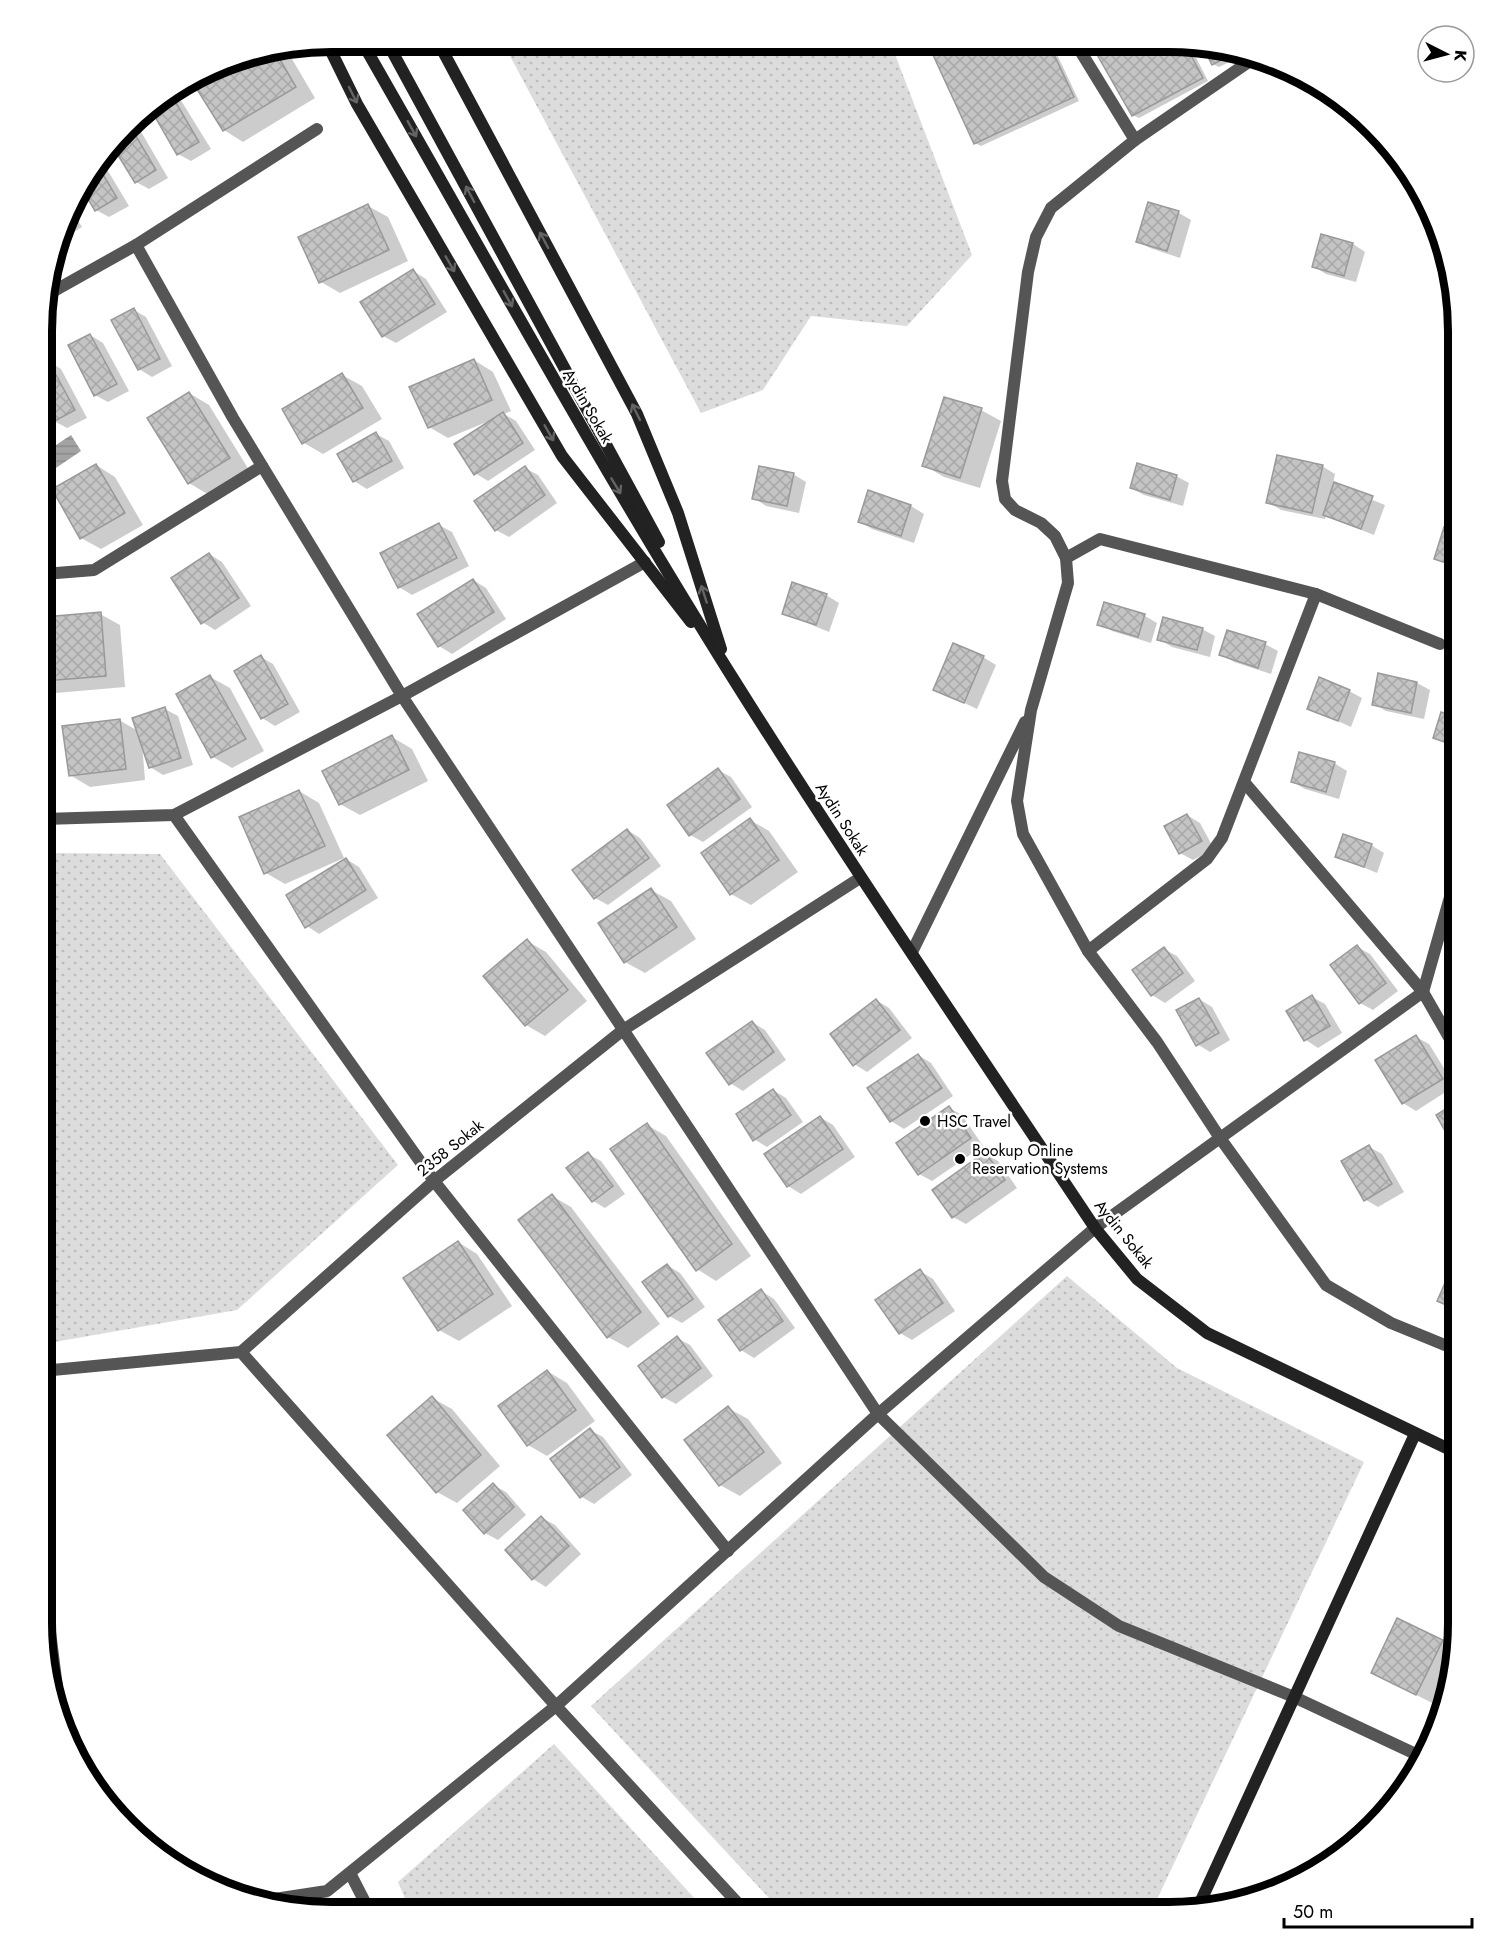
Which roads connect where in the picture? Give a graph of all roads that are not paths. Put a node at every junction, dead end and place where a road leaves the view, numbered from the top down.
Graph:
1 (331, 52) edge
2 (368, 52) edge
3 (392, 52) edge
4 (443, 52) edge
5 (1081, 52) edge
6 (1246, 64) edge
7 (317, 129) dead end
8 (1135, 140) junction
9 (136, 245) junction
10 (56, 290) edge
11 (262, 466) junction
12 (1066, 558) junction
13 (645, 562) junction
14 (53, 573) edge
15 (1316, 594) junction
16 (1440, 644) dead end
17 (728, 670) junction
18 (402, 696) junction
19 (1031, 710) junction
20 (1244, 782) junction
21 (174, 815) junction
22 (53, 819) edge
23 (860, 878) junction
24 (1448, 903) edge
25 (1088, 951) junction
26 (912, 952) junction
27 (1423, 992) junction
28 (623, 1030) junction
29 (1448, 1036) edge
30 (1220, 1138) junction
31 (434, 1181) junction
32 (1095, 1228) junction
33 (1448, 1346) edge
34 (241, 1352) junction
35 (53, 1370) edge
36 (878, 1414) junction
37 (1415, 1434) junction
38 (1448, 1449) edge
39 (728, 1551) junction
40 (1294, 1697) junction
41 (556, 1706) junction
42 (1415, 1754) edge
43 (350, 1873) junction
44 (285, 1897) edge
45 (1203, 1899) edge
46 (365, 1902) edge
47 (737, 1902) edge

1 -> 13 street
2 -> 17 street, Aydin Sokak
17 -> 3 street
17 -> 4 street
5 - 8 street
6 - 8 street
7 - 9 street
8 - 12 street
9 - 10 street
9 - 11 street
11 - 14 street
11 - 18 street
12 - 15 street
12 - 19 street
13 - 17 street
13 - 18 street
15 - 16 street
15 - 20 street
17 - 23 street, Aydin Sokak
18 - 21 street
18 - 28 street
19 - 25 street
19 - 26 street
20 - 25 street
20 - 27 street
21 - 22 street
21 - 31 street
23 - 26 street, Aydin Sokak
23 - 28 street, 2358 Sokak
24 - 27 street
25 - 30 street
26 - 32 street, Aydin Sokak
27 - 29 street
27 - 30 street
28 - 31 street, 2358 Sokak
28 - 36 street
30 - 32 street
30 - 33 street
31 - 34 street, 2358 Sokak
31 - 39 street
32 - 36 street
32 - 37 street, Aydin Sokak
34 - 35 street
34 - 41 street
36 - 39 street
36 - 40 street
37 - 38 street, Aydin Sokak
37 - 40 street
39 - 41 street
40 - 42 street
40 - 45 street
41 - 43 street
41 - 47 street
43 - 44 street
43 - 46 street

